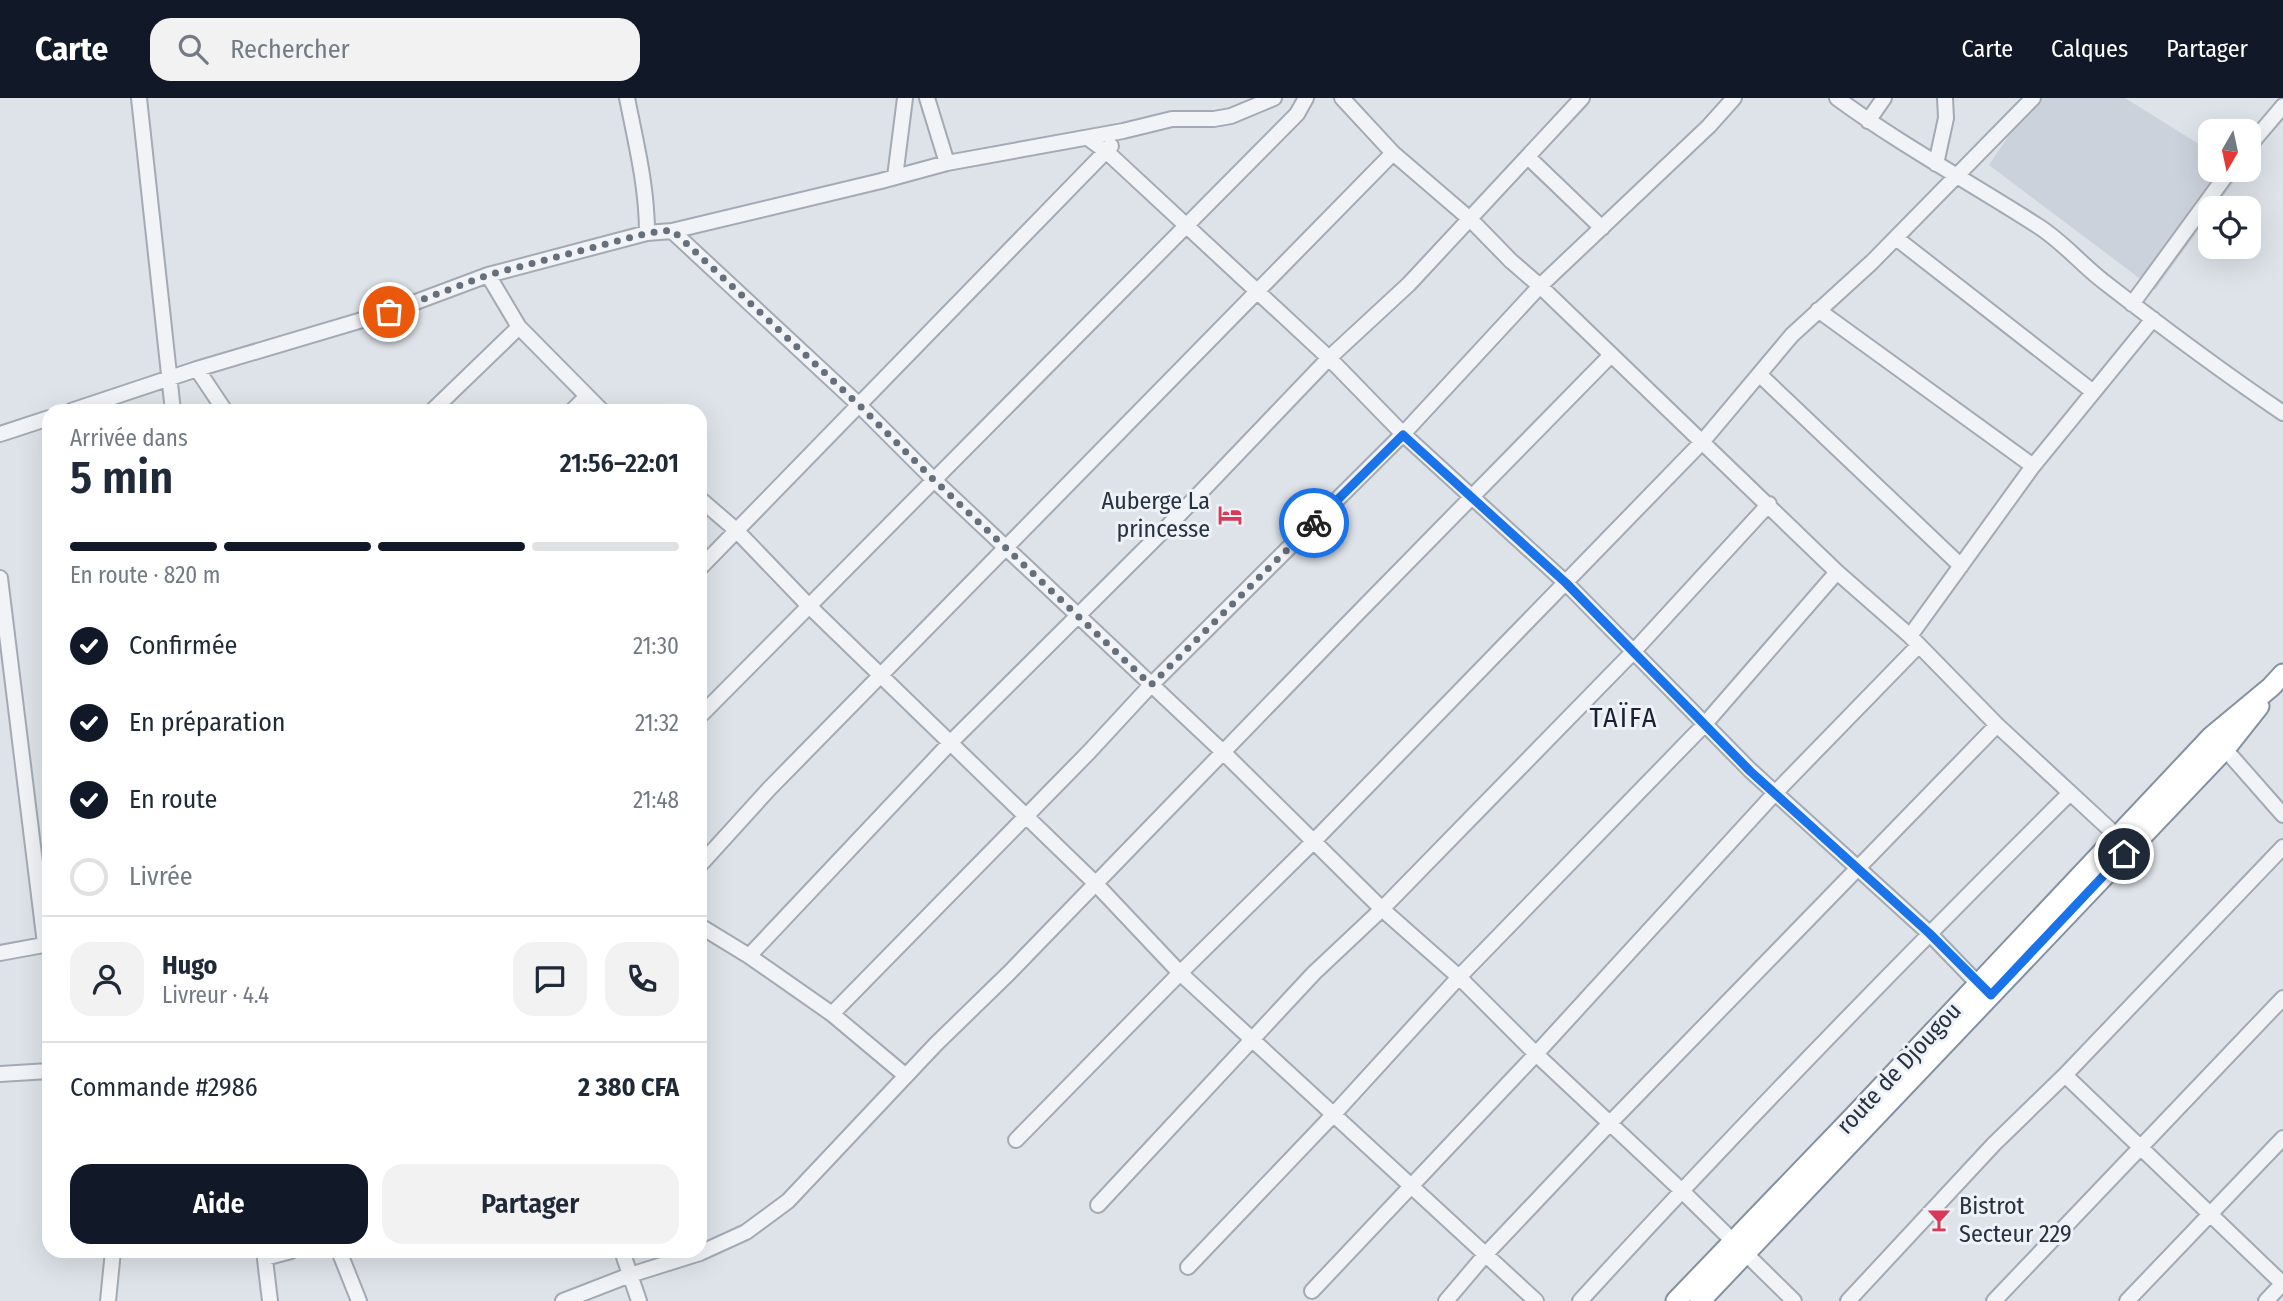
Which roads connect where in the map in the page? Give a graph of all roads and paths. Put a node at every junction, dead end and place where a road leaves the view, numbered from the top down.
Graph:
1 (139, 98) edge
2 (627, 98) edge
3 (905, 98) edge
4 (927, 98) edge
5 (1274, 98) edge
6 (1306, 98) edge
7 (1342, 98) edge
8 (1582, 98) edge
9 (1734, 98) edge
10 (1836, 98) edge
11 (1884, 98) edge
12 (1945, 98) edge
13 (2033, 98) edge
14 (2283, 106) edge
15 (1868, 121) junction
16 (1123, 131) junction
17 (2261, 132) edge
18 (1088, 138) junction
19 (1107, 152) junction
20 (1393, 153) junction
21 (1528, 157) junction
22 (947, 163) junction
23 (1936, 164) junction
24 (1955, 176) junction
25 (895, 177) junction
26 (2221, 182) edge
27 (1471, 219) junction
28 (1186, 226) junction
29 (1602, 228) junction
30 (672, 230) junction
31 (648, 233) junction
32 (1896, 238) junction
33 (488, 275) junction
34 (1541, 286) junction
35 (1257, 293) junction
36 (2133, 304) junction
37 (1818, 310) junction
38 (2152, 319) junction
39 (519, 327) junction
40 (1611, 355) junction
41 (1329, 358) junction
42 (197, 369) junction
43 (1760, 375) junction
44 (170, 379) junction
45 (2092, 391) junction
46 (586, 397) junction
47 (93, 404) edge
48 (172, 404) edge
49 (220, 404) edge
50 (439, 404) edge
51 (579, 404) edge
52 (594, 404) edge
53 (858, 404) junction
54 (2283, 413) edge
55 (42, 420) edge
56 (0, 434) edge
57 (1403, 435) junction
58 (1703, 441) junction
59 (2033, 466) junction
60 (934, 480) junction
61 (1472, 496) junction
62 (1769, 504) junction
63 (707, 505) edge
64 (736, 530) junction
65 (1005, 548) junction
66 (707, 561) edge
67 (1961, 566) junction
68 (1837, 572) junction
69 (0, 578) edge
70 (1566, 583) junction
71 (808, 605) junction
72 (1079, 616) junction
73 (1915, 640) junction
74 (1634, 651) junction
75 (880, 675) junction
76 (2277, 681) edge
77 (1151, 685) junction
78 (707, 709) edge
79 (1704, 725) junction
80 (1997, 725) junction
81 (950, 743) junction
82 (2225, 749) junction
83 (1223, 752) junction
84 (2070, 793) junction
85 (1774, 794) junction
86 (2170, 794) junction
87 (2283, 815) edge
88 (1025, 816) junction
89 (2118, 837) junction
90 (1314, 841) junction
91 (2283, 847) edge
92 (707, 857) edge
93 (1857, 869) junction
94 (1095, 883) junction
95 (42, 905) edge
96 (1382, 909) junction
97 (707, 930) edge
98 (1929, 933) junction
99 (42, 945) edge
100 (0, 953) edge
101 (748, 956) junction
102 (1180, 973) junction
103 (1460, 976) junction
104 (1984, 989) junction
105 (2283, 998) edge
106 (832, 1014) junction
107 (1252, 1039) junction
108 (1536, 1054) junction
109 (42, 1071) edge
110 (0, 1074) edge
111 (2065, 1075) junction
112 (906, 1076) junction
113 (1334, 1114) junction
114 (1610, 1123) junction
115 (2283, 1138) edge
116 (1016, 1140) dead end
117 (2140, 1146) junction
118 (1411, 1185) junction
119 (1681, 1190) junction
120 (1098, 1205) dead end
121 (2209, 1215) junction
122 (1738, 1248) junction
123 (707, 1250) edge
124 (1485, 1255) junction
125 (112, 1258) edge
126 (265, 1258) edge
127 (342, 1258) edge
128 (624, 1258) edge
129 (684, 1258) edge
130 (1188, 1267) dead end
131 (630, 1275) junction
132 (2283, 1283) edge
133 (1311, 1291) dead end
134 (108, 1301) edge
135 (270, 1301) edge
136 (359, 1301) edge
137 (563, 1301) edge
138 (639, 1301) edge
139 (1446, 1301) edge
140 (1535, 1301) edge
141 (1580, 1301) edge
142 (1676, 1301) edge
143 (1700, 1301) edge
144 (1794, 1301) edge
145 (1848, 1301) edge
146 (1994, 1301) edge
147 (2127, 1301) edge
148 (2266, 1301) edge

1 - 44 street
2 - 31 street
3 - 25 street
4 - 22 street
5 - 16 street
6 - 28 street
7 - 20 street
8 - 21 street
9 - 29 street
10 - 15 street
11 - 15 street
12 - 23 street
13 - 24 street
14 - 17 street
15 - 23 street
16 - 18 street
16 - 19 street
18 - 19 street
18 - 22 street
19 - 28 street
19 - 53 street
20 - 27 street
20 - 35 street
21 - 27 street
21 - 29 street
22 - 25 street
23 - 24 street
24 - 32 street
24 - 36 street
25 - 30 street
26 - 36 street
27 - 34 street
27 - 41 street
28 - 35 street
28 - 60 street
29 - 34 street
30 - 31 street
30 - 53 street
31 - 33 street
32 - 37 street
32 - 45 street
33 - 39 street
33 - 42 street
34 - 40 street
34 - 57 street
35 - 41 street
35 - 65 street
36 - 38 street
37 - 43 street
37 - 59 street
38 - 45 street
38 - 54 street
39 - 46 street
39 - 50 street
40 - 58 street
40 - 61 street
41 - 57 street
41 - 72 street
42 - 44 street
42 - 49 street
43 - 58 street
43 - 67 street
44 - 47 street
44 - 48 street
45 - 59 street
46 - 51 street
46 - 52 street
53 - 60 street
53 - 64 street
55 - 56 street
57 - 61 street
57 - 77 street
58 - 62 street
58 - 70 street
59 - 67 street
60 - 65 street
60 - 71 street
61 - 70 street
61 - 83 street
62 - 68 street
62 - 74 street
63 - 64 street
64 - 66 street
64 - 71 street
65 - 72 street
65 - 75 street
67 - 73 street
68 - 73 street
68 - 79 street
69 - 95 street
70 - 74 street
70 - 90 street
71 - 75 street
71 - 78 street
72 - 77 street
72 - 81 street
73 - 80 street
73 - 85 street
74 - 79 street
74 - 96 street
75 - 81 street
75 - 92 street
76 - 82 highway, route de Djougou
76 - 86 highway, route de Djougou
77 - 83 street
77 - 88 street
79 - 85 street
79 - 103 street
80 - 84 street
80 - 93 street
81 - 88 street
81 - 101 street
82 - 86 highway, route de Djougou
82 - 87 street
83 - 90 street
83 - 94 street
84 - 89 street
84 - 98 street
85 - 93 street
85 - 108 street
86 - 89 highway, route de Djougou
86 - 104 highway, route de Djougou
88 - 94 street
88 - 106 street
89 - 104 highway, route de Djougou
90 - 96 street
90 - 102 street
91 - 111 street
93 - 98 street
93 - 114 street
94 - 102 street
94 - 112 street
96 - 103 street
96 - 107 street
97 - 101 street
98 - 104 street
98 - 119 street
99 - 100 street
101 - 106 street
102 - 107 street
102 - 116 street
103 - 108 street
103 - 113 street
104 - 122 highway, route de Djougou
105 - 117 street
106 - 112 street
107 - 113 street
107 - 120 street
108 - 114 street
108 - 118 street
109 - 110 street
111 - 117 street
111 - 145 street
112 - 123 street
113 - 118 street
113 - 130 street
114 - 119 street
114 - 124 street
115 - 121 street
117 - 121 street
117 - 146 street
118 - 124 street
118 - 133 street
119 - 122 street
119 - 141 street
121 - 132 street
121 - 147 street
122 - 142 highway, route de Djougou
122 - 143 highway, route de Djougou
122 - 144 street
124 - 139 street
124 - 140 street
125 - 134 street
126 - 135 street
127 - 136 street
128 - 131 street
129 - 131 street
131 - 137 street
131 - 138 street
132 - 148 street

